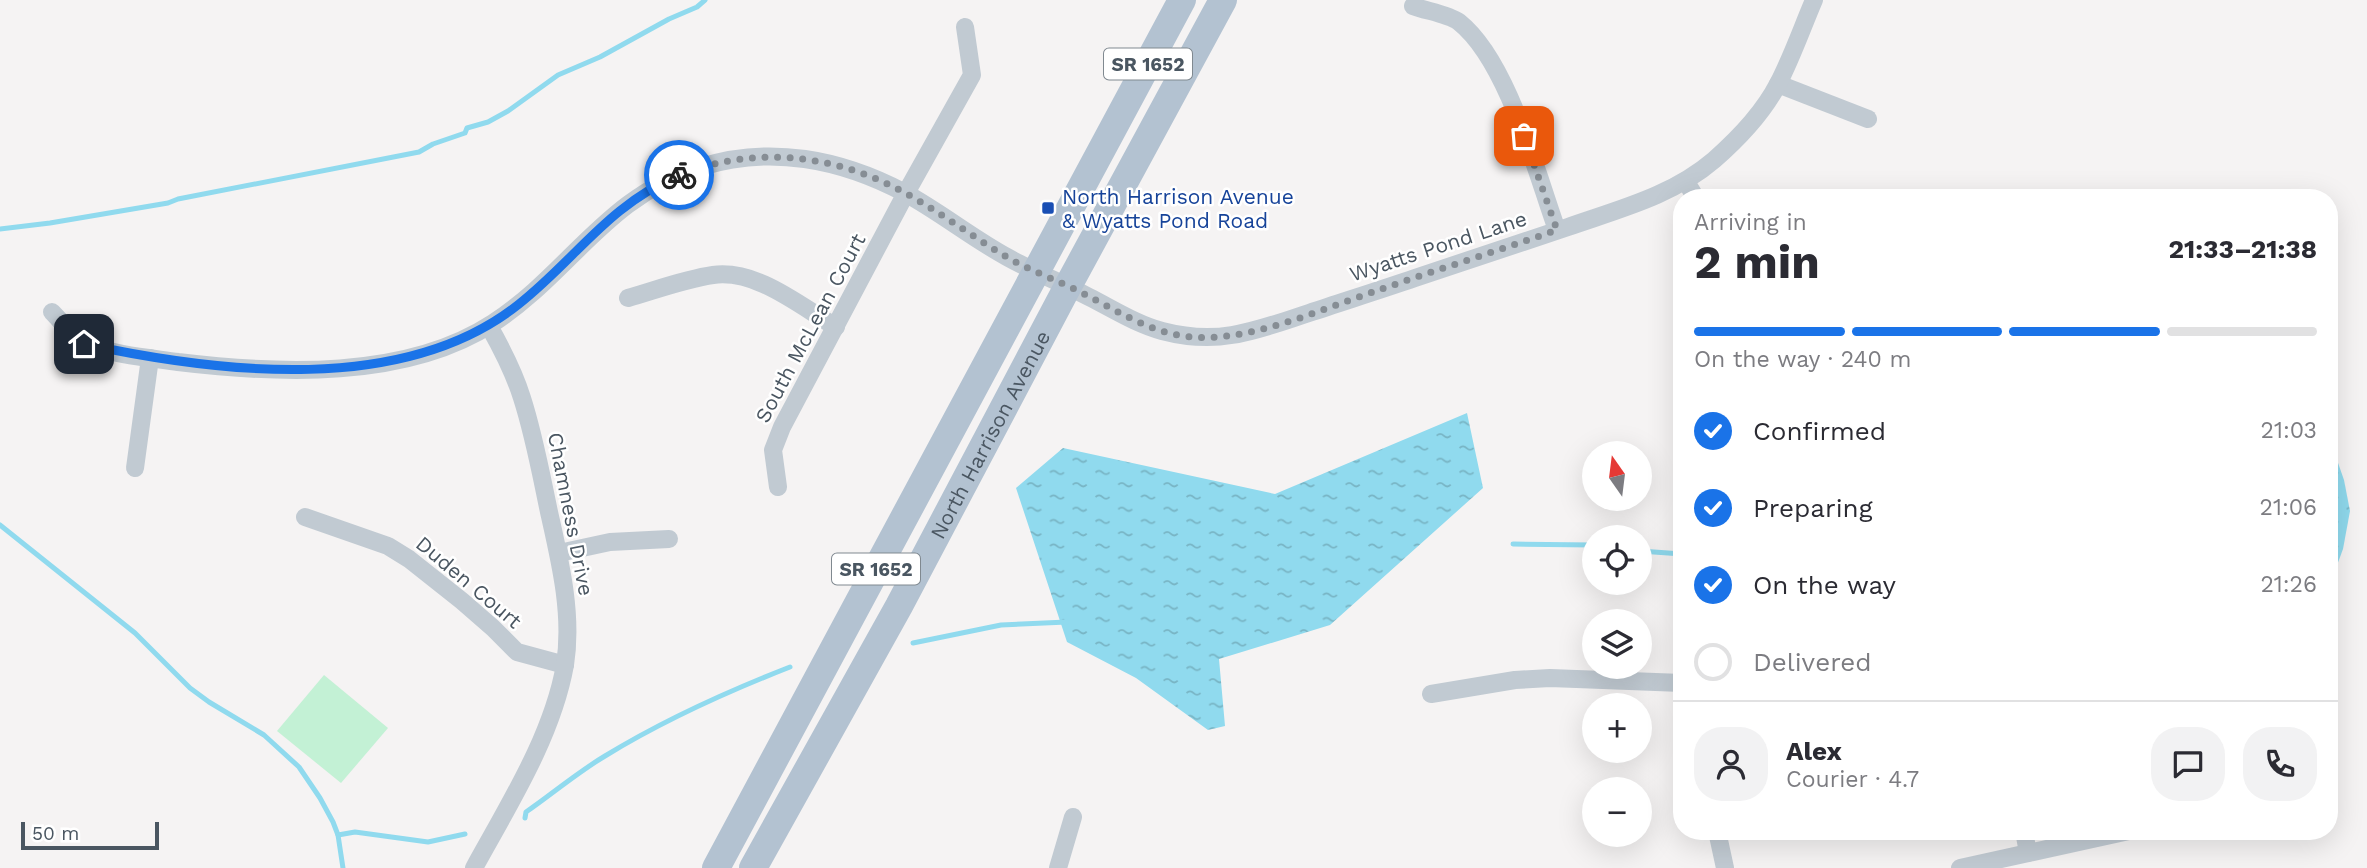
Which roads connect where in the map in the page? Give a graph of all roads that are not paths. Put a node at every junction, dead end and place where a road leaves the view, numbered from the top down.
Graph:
1 (1182, 0) edge
2 (1223, 0) edge
3 (1814, 0) edge
4 (1413, 6) dead end
5 (965, 27) dead end
6 (1778, 84) junction
7 (1868, 119) dead end
8 (1686, 182) junction
9 (1690, 189) edge
10 (906, 193) junction
11 (1557, 230) junction
12 (1037, 271) junction
13 (1068, 286) junction
14 (628, 298) dead end
15 (52, 312) dead end
16 (489, 326) junction
17 (836, 327) junction
18 (150, 358) junction
19 (135, 468) dead end
20 (778, 487) dead end
21 (305, 517) dead end
22 (669, 539) dead end
23 (559, 553) junction
24 (565, 665) junction
25 (1673, 683) edge
26 (1431, 694) dead end
27 (1073, 817) dead end
28 (1719, 840) edge
29 (2026, 840) edge
30 (2088, 840) edge
31 (2028, 853) junction
32 (474, 868) edge
33 (716, 868) edge
34 (753, 868) edge
35 (1058, 868) edge
36 (1726, 868) edge
37 (1960, 868) edge

1 - 12 main road, North Harrison Avenue / SR 1652
2 - 13 main road, North Harrison Avenue / SR 1652
3 - 6 street, Wyatts Pond Lane
4 - 11 street
5 - 10 street, South McLean Court
6 - 7 street
6 - 8 street, Wyatts Pond Lane
8 - 9 street
8 - 11 street, Wyatts Pond Lane
10 - 12 street, Wyatts Pond Lane
10 - 16 street, Wyatts Pond Lane
10 - 17 street, South McLean Court
11 - 13 street, Wyatts Pond Lane
12 - 13 street, Wyatts Pond Lane
12 - 33 main road, North Harrison Avenue / SR 1652
13 - 34 main road, North Harrison Avenue / SR 1652
14 - 17 street
15 - 18 street, Wyatts Pond Lane
16 - 18 street, Wyatts Pond Lane
16 - 23 street, Chamness Drive
17 - 20 street, South McLean Court
18 - 19 street
21 - 24 street, Duden Court
22 - 23 street
23 - 24 street, Chamness Drive
24 - 32 street, Chamness Drive
25 - 26 street
27 - 35 street
28 - 36 street
29 - 31 street
30 - 31 street
31 - 37 street

